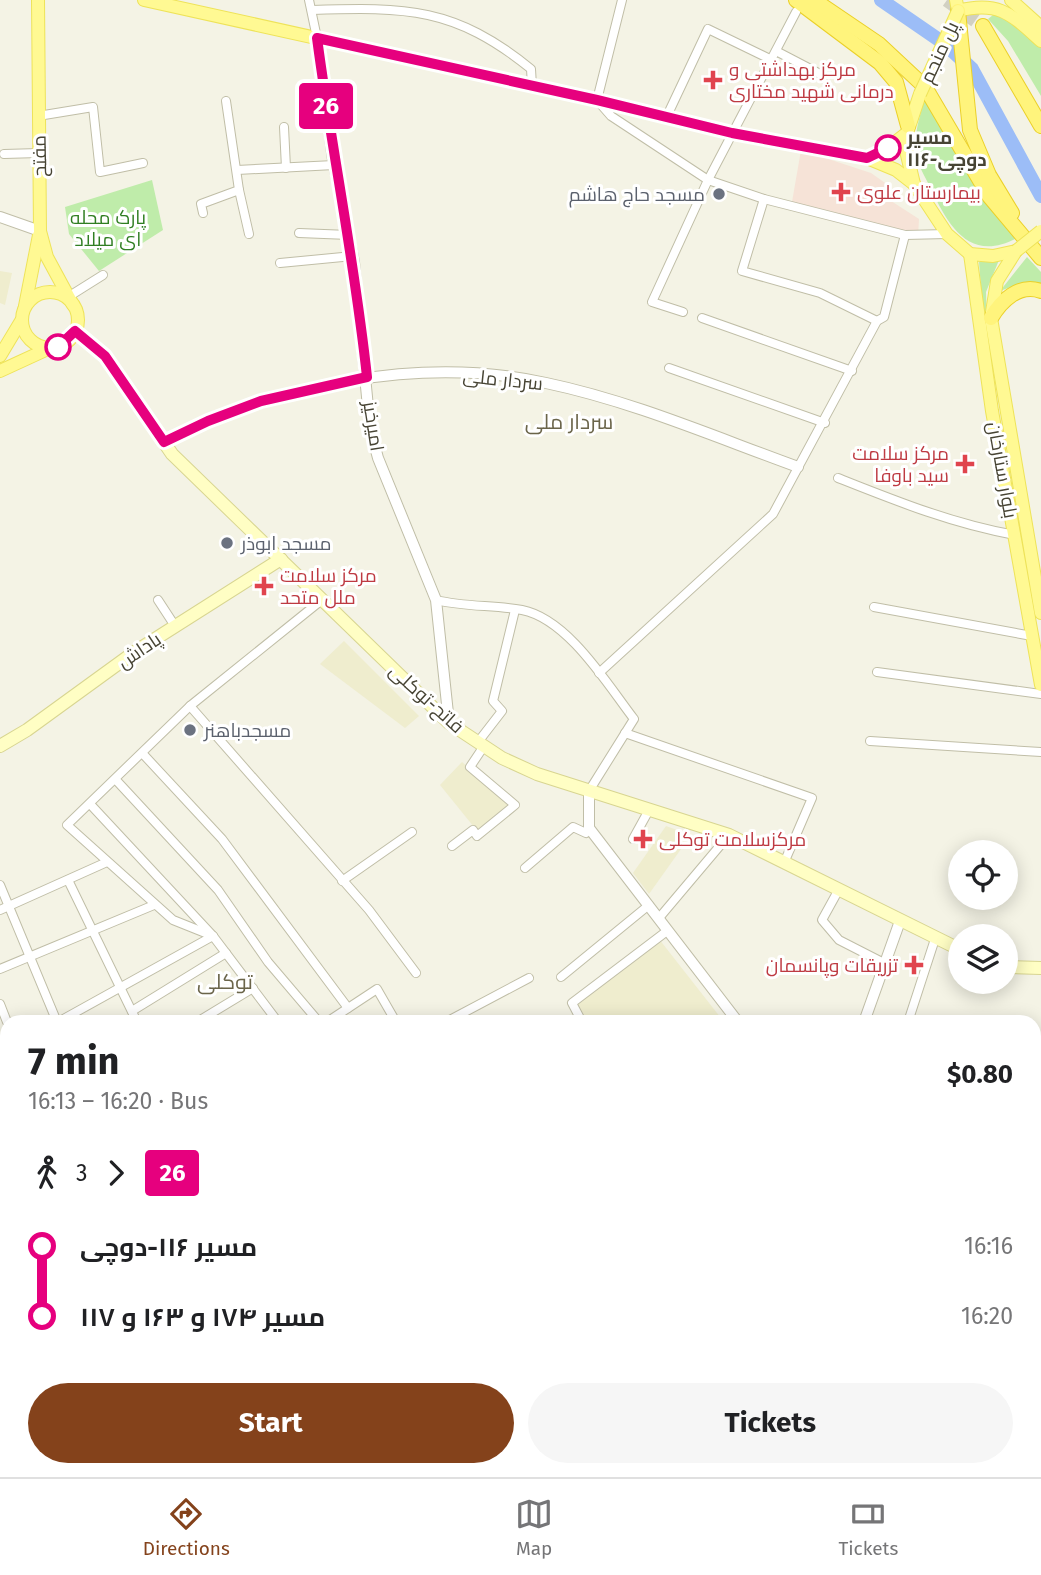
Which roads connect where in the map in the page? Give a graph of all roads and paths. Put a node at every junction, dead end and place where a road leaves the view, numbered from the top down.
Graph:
1 (144, 0) edge
2 (309, 0) edge
3 (622, 0) edge
4 (814, 0) edge
5 (1012, 0) edge
6 (36, 3) edge
7 (796, 6) edge
8 (957, 6) edge
9 (312, 10) junction
10 (1041, 27) edge
11 (317, 38) junction
12 (1041, 41) edge
13 (774, 55) junction
14 (824, 76) dead end
15 (532, 86) junction
16 (226, 100) dead end
17 (597, 100) junction
18 (1041, 112) edge
19 (38, 116) junction
20 (666, 118) junction
21 (1041, 126) edge
22 (284, 127) dead end
23 (908, 130) junction
24 (732, 133) junction
25 (38, 153) junction
26 (4, 154) dead end
27 (867, 158) junction
28 (144, 163) dead end
29 (334, 164) junction
30 (286, 169) junction
31 (237, 170) junction
32 (708, 180) junction
33 (914, 184) junction
34 (239, 190) junction
35 (764, 199) junction
36 (203, 213) dead end
37 (0, 217) edge
38 (1041, 230) edge
39 (40, 231) junction
40 (299, 233) dead end
41 (249, 234) dead end
42 (947, 234) junction
43 (349, 235) junction
44 (905, 235) junction
45 (1030, 244) junction
46 (1016, 251) junction
47 (970, 254) junction
48 (353, 256) junction
49 (1041, 258) edge
50 (280, 263) dead end
51 (103, 275) dead end
52 (1041, 291) edge
53 (71, 301) junction
54 (24, 307) junction
55 (683, 312) dead end
56 (702, 318) dead end
57 (990, 318) junction
58 (21, 321) junction
59 (877, 321) junction
60 (75, 331) junction
61 (50, 348) junction
62 (0, 356) edge
63 (669, 368) dead end
64 (852, 371) junction
65 (0, 372) edge
66 (367, 377) junction
67 (825, 423) junction
68 (164, 442) junction
69 (798, 467) junction
70 (838, 478) dead end
71 (1014, 535) junction
72 (281, 559) junction
73 (323, 599) junction
74 (158, 600) dead end
75 (436, 600) junction
76 (874, 607) dead end
77 (515, 610) junction
78 (1041, 613) edge
79 (175, 626) junction
80 (1032, 636) junction
81 (877, 672) dead end
82 (599, 673) junction
83 (1041, 685) edge
84 (1041, 694) edge
85 (190, 706) junction
86 (449, 723) junction
87 (625, 733) junction
88 (870, 741) dead end
89 (481, 744) junction
90 (0, 746) edge
91 (1041, 752) edge
92 (143, 754) junction
93 (116, 780) junction
94 (589, 791) junction
95 (90, 804) junction
96 (649, 810) junction
97 (589, 828) junction
98 (412, 832) dead end
99 (729, 835) junction
100 (633, 839) dead end
101 (452, 846) dead end
102 (107, 862) junction
103 (784, 863) junction
104 (525, 868) dead end
105 (68, 880) junction
106 (342, 881) junction
107 (0, 885) edge
108 (838, 891) junction
109 (154, 905) junction
110 (649, 905) junction
111 (4, 908) edge
112 (659, 918) junction
113 (900, 921) junction
114 (93, 931) junction
115 (667, 931) junction
116 (213, 936) junction
117 (935, 939) junction
118 (948, 944) edge
119 (226, 953) junction
120 (29, 957) junction
121 (884, 963) junction
122 (1018, 967) edge
123 (1041, 968) edge
124 (0, 969) edge
125 (416, 973) dead end
126 (561, 977) dead end
127 (529, 978) dead end
128 (253, 988) junction
129 (121, 989) junction
130 (348, 1008) junction
131 (132, 1011) junction
132 (54, 1015) edge
133 (71, 1015) edge
134 (134, 1015) edge
135 (209, 1015) edge
136 (273, 1015) edge
137 (313, 1015) edge
138 (338, 1015) edge
139 (392, 1015) edge
140 (459, 1015) edge
141 (578, 1015) edge
142 (733, 1015) edge
143 (866, 1015) edge
144 (910, 1015) edge

1 - 11 main road
2 - 9 street
3 - 17 street
4 - 45 highway
5 - 10 main road
6 - 19 main road, مفتح
7 - 13 street
7 - 23 highway
8 - 12 main road
8 - 23 main road, پل منجم, bridge
8 - 45 highway
9 - 11 street
9 - 15 street
11 - 15 main road
11 - 29 street, امیرخیز
13 - 14 street
13 - 20 street
13 - 24 street
15 - 17 main road
16 - 31 street
17 - 20 main road
17 - 32 street
18 - 21 highway
19 - 25 main road, مفتح
19 - 28 street
20 - 24 main road
22 - 30 street
23 - 27 main road
23 - 33 main road
24 - 27 main road
24 - 32 street
25 - 26 street
25 - 39 main road, مفتح
27 - 33 main road
29 - 30 street
29 - 43 street, امیرخیز
30 - 31 street
31 - 34 street
32 - 35 street
32 - 55 street
33 - 42 main road
34 - 36 street
34 - 41 street
35 - 44 street
35 - 59 street
37 - 39 street
38 - 46 main road, بلوار ستارخان, bridge
39 - 53 main road, مفتح
39 - 54 main road
40 - 43 street
42 - 44 street
42 - 47 main road
43 - 48 street, امیرخیز
44 - 59 street
45 - 49 highway
46 - 47 main road
46 - 57 main road, بلوار ستارخان
47 - 71 main road, بلوار ستارخان
48 - 50 street
48 - 66 street, امیرخیز
51 - 53 street
52 - 57 highway
53 - 54 main road
53 - 60 main road
54 - 58 main road
56 - 64 street
57 - 78 main road, بلوار ستارخان
58 - 61 main road
58 - 62 main road
59 - 64 street
60 - 61 main road
60 - 68 main road, فاتح-توکلی
61 - 65 main road
63 - 67 street
64 - 67 street
66 - 68 street, سردار ملی
66 - 69 street, سردار ملی
66 - 75 street, امیرخیز
67 - 69 street
68 - 72 main road, فاتح-توکلی
69 - 82 street
70 - 71 street
71 - 80 main road, بلوار ستارخان
72 - 73 main road, فاتح-توکلی
72 - 79 main road, پاداش
73 - 85 street
73 - 86 main road, فاتح-توکلی
74 - 79 street
75 - 77 street
75 - 86 street, امیرخیز
76 - 80 street
77 - 82 street
77 - 89 street
79 - 90 main road, پاداش
80 - 83 main road, بلوار ستارخان
81 - 84 street
82 - 87 street
85 - 92 street
85 - 106 street
86 - 89 main road, فاتح-توکلی
87 - 94 street
87 - 103 street
88 - 91 street
89 - 94 main road, فاتح-توکلی
89 - 101 street
92 - 93 street
92 - 130 street
93 - 95 street
93 - 137 street
94 - 96 main road, فاتح-توکلی
94 - 97 street
95 - 102 street
95 - 116 street
96 - 99 main road, فاتح-توکلی
96 - 100 street
97 - 104 street
97 - 110 street
98 - 106 street
99 - 103 main road, فاتح-توکلی
99 - 112 street
102 - 105 street
102 - 109 street
103 - 108 main road, فاتح-توکلی
105 - 111 street
105 - 114 street
106 - 125 street
107 - 111 street
108 - 113 main road, فاتح-توکلی
108 - 121 street
109 - 114 street
109 - 116 street
110 - 112 street
110 - 126 street
111 - 120 street
112 - 115 street
113 - 117 main road, فاتح-توکلی
113 - 121 street
114 - 120 street
114 - 129 street
115 - 141 street
115 - 142 street
116 - 119 street
116 - 129 street
117 - 118 main road, فاتح-توکلی
117 - 144 street
119 - 128 street
119 - 131 street
120 - 124 street
120 - 132 street
121 - 143 street
122 - 123 main road
127 - 140 street
128 - 135 street
128 - 136 street
129 - 131 street
129 - 133 street
130 - 138 street
130 - 139 street
131 - 134 street

